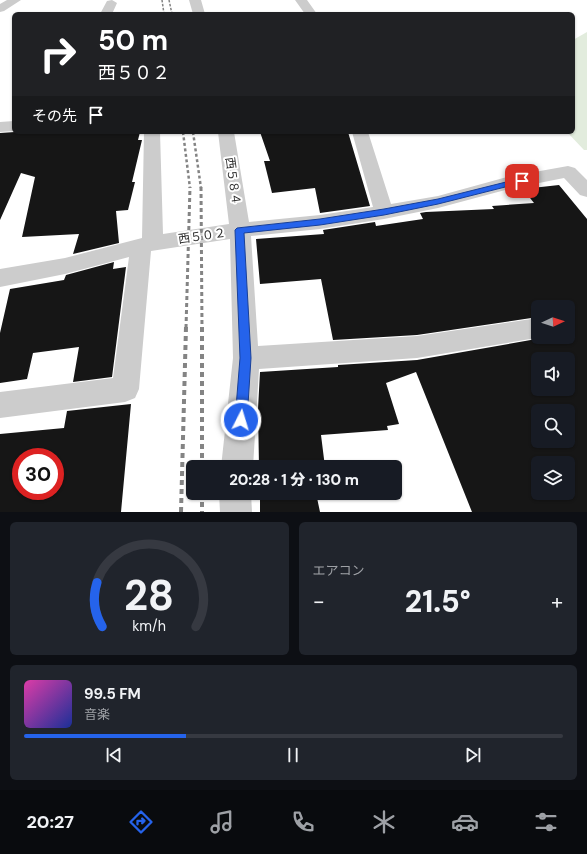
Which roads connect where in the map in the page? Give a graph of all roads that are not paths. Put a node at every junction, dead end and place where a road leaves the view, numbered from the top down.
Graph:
1 (16, 0) edge
2 (194, 0) edge
3 (302, 0) edge
4 (111, 3) dead end
5 (0, 8) edge
6 (107, 12) edge
7 (198, 12) edge
8 (310, 12) edge
9 (12, 126) edge
10 (0, 127) edge
11 (152, 134) edge
12 (226, 134) edge
13 (361, 134) edge
14 (577, 170) edge
15 (587, 191) edge
16 (384, 212) junction
17 (240, 230) junction
18 (147, 245) junction
19 (0, 278) edge
20 (531, 329) edge
21 (246, 358) junction
22 (0, 405) edge
23 (238, 460) edge
24 (235, 500) edge
25 (236, 512) edge

1 - 5 street
2 - 7 street
3 - 8 street
4 - 6 street
9 - 10 street
11 - 18 street
12 - 17 street, 西５８４
13 - 16 street
14 - 15 street, 西５０２
14 - 16 street, 西５０２
16 - 17 street, 西５０２
17 - 18 street, 西５０２
17 - 21 street, 西５８４
18 - 19 street, 西５０２
18 - 22 street
20 - 21 street
21 - 23 street, 西５８４
24 - 25 street

